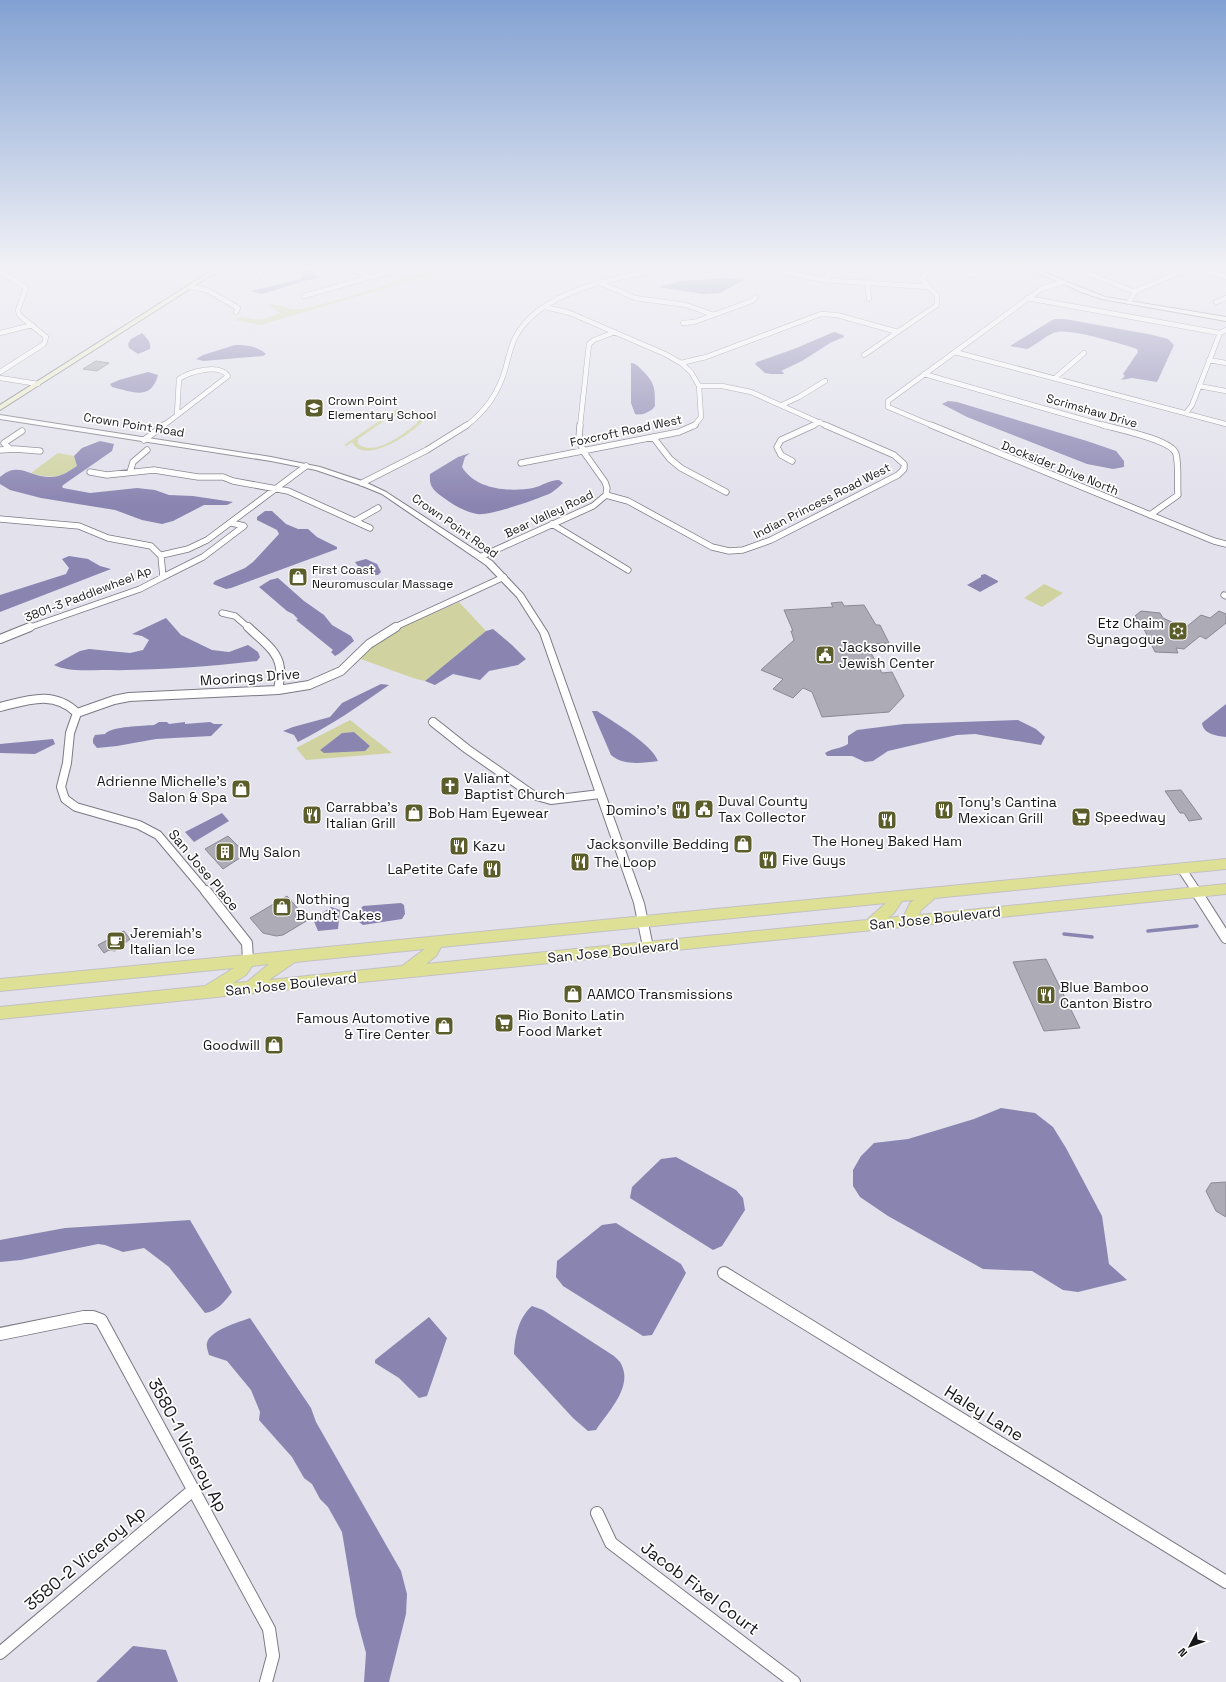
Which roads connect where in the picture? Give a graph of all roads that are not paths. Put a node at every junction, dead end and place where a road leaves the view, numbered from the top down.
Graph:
1 (39, 347) edge
2 (95, 347) edge
3 (512, 347) edge
4 (589, 347) edge
5 (650, 347) edge
6 (731, 347) edge
7 (874, 347) edge
8 (961, 347) edge
9 (1214, 347) edge
10 (955, 352) junction
11 (1084, 353) dead end
12 (864, 354) dead end
13 (1209, 360) junction
14 (1226, 363) edge
15 (681, 364) junction
16 (0, 372) edge
17 (924, 374) junction
18 (0, 378) edge
19 (1055, 378) junction
20 (825, 381) dead end
21 (38, 384) junction
22 (699, 386) junction
23 (1199, 386) junction
24 (1226, 391) edge
25 (782, 406) junction
26 (0, 408) edge
27 (1186, 413) junction
28 (177, 414) junction
29 (0, 417) edge
30 (820, 422) junction
31 (1226, 424) edge
32 (22, 431) dead end
33 (653, 437) junction
34 (144, 440) junction
35 (9, 448) junction
36 (0, 450) edge
37 (40, 450) dead end
38 (147, 450) dead end
39 (583, 451) junction
40 (792, 461) dead end
41 (521, 463) dead end
42 (306, 466) junction
43 (90, 472) dead end
44 (130, 472) junction
45 (362, 483) junction
46 (277, 489) junction
47 (726, 492) dead end
48 (606, 495) junction
49 (378, 508) dead end
50 (1150, 515) junction
51 (0, 519) edge
52 (355, 521) junction
53 (232, 523) junction
54 (552, 524) junction
55 (370, 528) dead end
56 (1226, 544) edge
57 (162, 555) junction
58 (480, 556) junction
59 (628, 570) dead end
60 (163, 577) junction
61 (504, 577) junction
62 (222, 613) dead end
63 (0, 639) edge
64 (278, 690) junction
65 (0, 707) edge
66 (77, 713) junction
67 (433, 722) dead end
68 (600, 794) junction
69 (1226, 864) edge
70 (1181, 868) junction
71 (1226, 889) edge
72 (933, 892) junction
73 (1197, 892) junction
74 (898, 896) junction
75 (643, 921) junction
76 (909, 921) junction
77 (870, 925) junction
78 (1226, 938) edge
79 (436, 942) junction
80 (648, 947) junction
81 (293, 956) junction
82 (248, 960) junction
83 (405, 972) junction
84 (0, 985) edge
85 (250, 988) junction
86 (207, 992) junction
87 (0, 1013) edge
88 (724, 1273) dead end
89 (0, 1334) edge
90 (193, 1490) junction
91 (597, 1513) dead end
92 (1226, 1582) edge
93 (0, 1653) edge
94 (266, 1682) edge
95 (794, 1682) edge

1 - 16 street
2 - 21 main road
3 - 45 street
4 - 39 street, Bear Valley Road
5 - 15 street
6 - 15 street
7 - 12 street
8 - 10 street
9 - 13 street
10 - 17 street
10 - 19 street
11 - 19 street
13 - 14 street
13 - 23 street
15 - 22 street
17 - 50 street, Docksider Drive North
17 - 50 street, Scrimshaw Drive
18 - 21 street
19 - 27 street
20 - 25 street
21 - 26 main road
22 - 25 street
22 - 33 street, Foxcroft Road West
23 - 24 street
23 - 27 street
25 - 30 street
27 - 31 street
28 - 28 street
28 - 34 street
29 - 34 street, Crown Point Road
30 - 40 street
30 - 48 street, Indian Princess Road West
32 - 35 street
33 - 39 street, Foxcroft Road West
33 - 47 street
34 - 42 street, Crown Point Road
35 - 36 street
35 - 37 street
38 - 44 street
39 - 41 street, Foxcroft Road West
39 - 48 street, Bear Valley Road
42 - 45 street, Crown Point Road
42 - 46 street
43 - 44 street
44 - 46 street
45 - 58 street, Crown Point Road
46 - 52 street
46 - 53 street
48 - 54 street, Bear Valley Road
49 - 52 street
50 - 56 street, Docksider Drive North
51 - 57 street, 3801-3 Paddlewheel Ap
52 - 55 street
53 - 57 street
53 - 60 street
54 - 58 street, Bear Valley Road
54 - 59 street
57 - 60 street, 3801-3 Paddlewheel Ap
58 - 61 street, Crown Point Road
60 - 63 street, 3801-3 Paddlewheel Ap
61 - 64 street, Moorings Drive
61 - 68 street, Crown Point Road
62 - 64 street
64 - 66 street, Moorings Drive
65 - 66 street
66 - 82 street, San Jose Place
67 - 68 street
68 - 75 street, Crown Point Road
69 - 70 main road, San Jose Boulevard
70 - 72 main road, San Jose Boulevard
70 - 73 street
71 - 73 main road, San Jose Boulevard
72 - 74 main road, San Jose Boulevard
72 - 76 main road
73 - 76 main road, San Jose Boulevard
73 - 78 street
74 - 75 main road, San Jose Boulevard
74 - 77 main road
75 - 79 main road, San Jose Boulevard
75 - 80 street, Crown Point Road
76 - 77 main road, San Jose Boulevard
77 - 80 main road, San Jose Boulevard
79 - 81 main road, San Jose Boulevard
79 - 83 main road
80 - 83 main road, San Jose Boulevard
81 - 82 main road, San Jose Boulevard
81 - 85 main road
82 - 84 main road, San Jose Boulevard
82 - 86 main road
83 - 85 main road, San Jose Boulevard
85 - 86 main road, San Jose Boulevard
86 - 87 main road, San Jose Boulevard
88 - 92 street, Haley Lane
89 - 90 street, 3580-1 Viceroy Ap
90 - 93 street, 3580-2 Viceroy Ap
90 - 94 street, 3580-1 Viceroy Ap
91 - 95 street, Jacob Fixel Court

